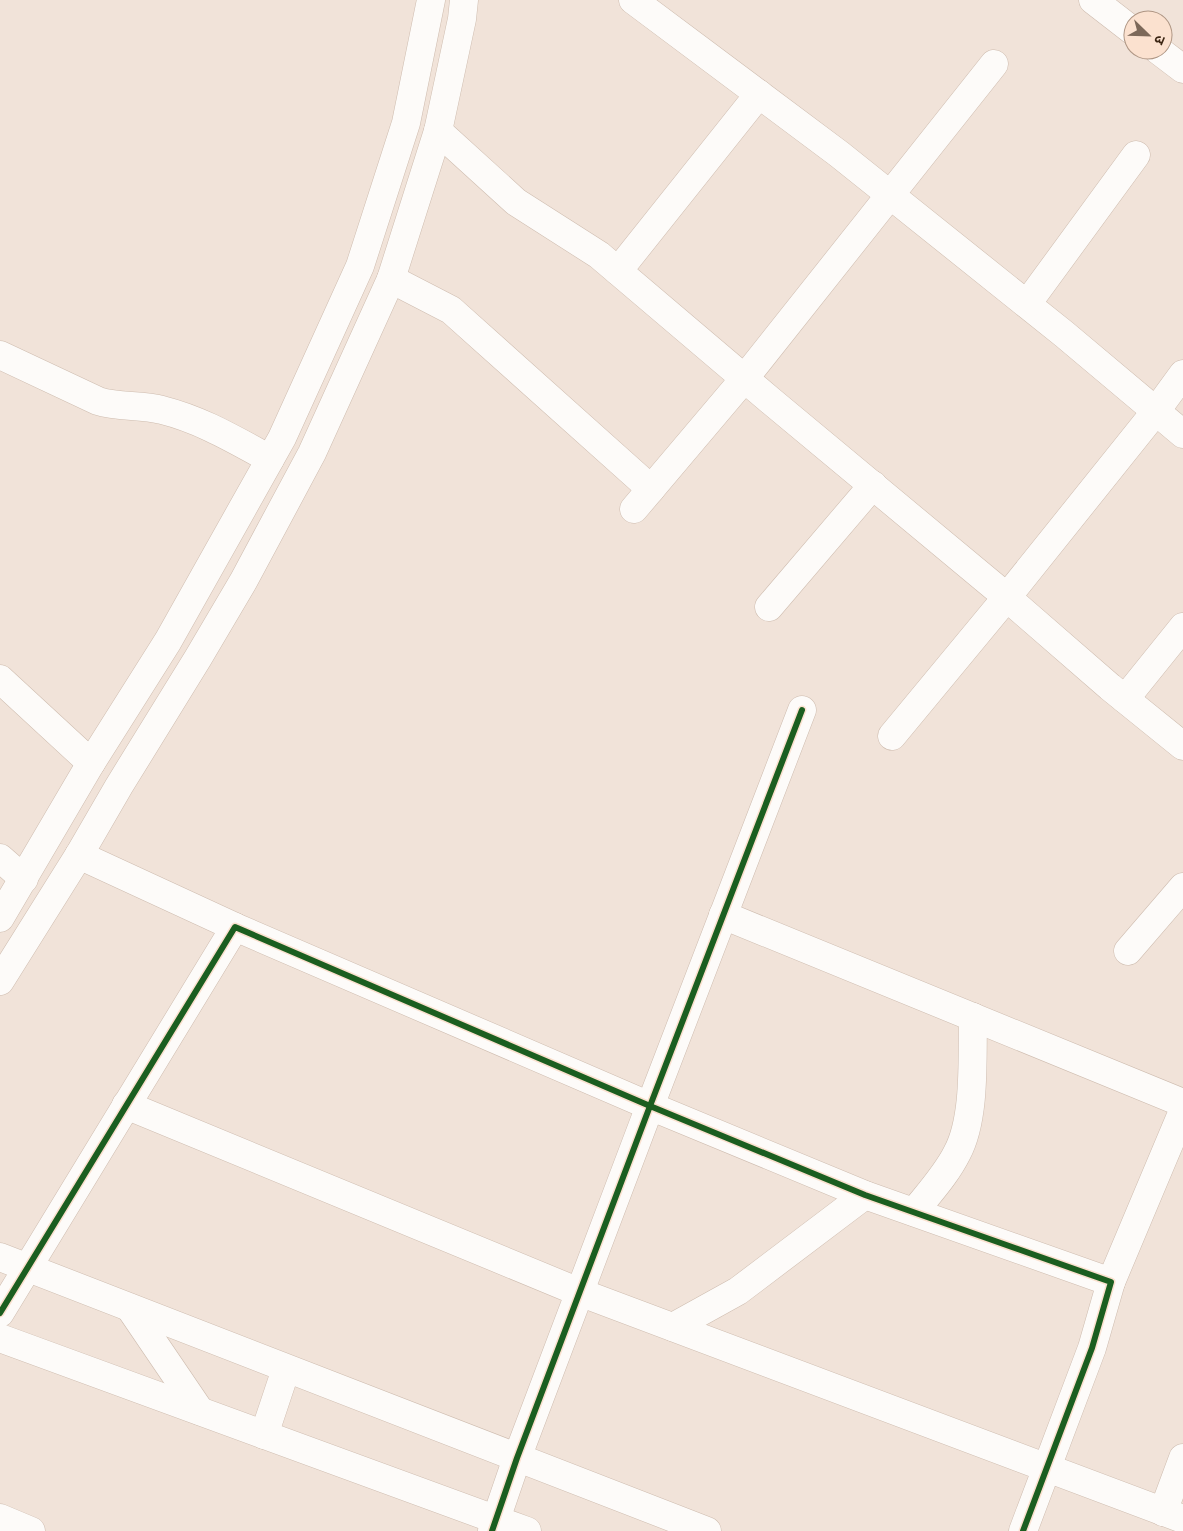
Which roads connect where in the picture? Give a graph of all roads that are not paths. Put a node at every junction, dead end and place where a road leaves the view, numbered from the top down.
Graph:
1 (431, 0) edge
2 (464, 0) edge
3 (633, 0) edge
4 (1093, 0) edge
5 (1123, 23) edge
6 (1171, 60) edge
7 (994, 64) dead end
8 (1183, 69) edge
9 (759, 94) junction
10 (438, 131) junction
11 (1136, 155) dead end
12 (891, 195) junction
13 (618, 271) junction
14 (391, 278) junction
15 (1027, 304) junction
16 (0, 355) edge
17 (1183, 374) edge
18 (744, 378) junction
19 (1156, 411) junction
20 (1183, 434) edge
21 (270, 458) junction
22 (873, 485) junction
23 (651, 489) junction
24 (634, 509) dead end
25 (1007, 597) junction
26 (769, 607) dead end
27 (1183, 627) edge
28 (0, 679) edge
29 (1125, 699) junction
30 (802, 710) dead end
31 (892, 736) dead end
32 (1183, 746) edge
33 (91, 763) junction
34 (79, 855) junction
35 (0, 858) edge
36 (24, 879) junction
37 (1183, 887) edge
38 (723, 915) junction
39 (0, 918) edge
40 (235, 927) junction
41 (1128, 951) dead end
42 (0, 981) edge
43 (973, 1017) junction
44 (1183, 1103) edge
45 (126, 1105) junction
46 (650, 1106) junction
47 (1183, 1111) edge
48 (865, 1195) junction
49 (914, 1212) junction
50 (0, 1257) edge
51 (27, 1268) junction
52 (1111, 1282) junction
53 (579, 1292) junction
54 (130, 1308) junction
55 (0, 1313) edge
56 (673, 1327) junction
57 (0, 1338) edge
58 (286, 1369) junction
59 (200, 1411) junction
60 (264, 1435) junction
61 (517, 1458) junction
62 (1183, 1458) edge
63 (1046, 1468) junction
64 (1173, 1515) edge
65 (0, 1518) edge
66 (494, 1525) edge
67 (30, 1531) edge
68 (527, 1531) edge
69 (706, 1531) edge
70 (1023, 1531) edge

1 - 21 street
2 - 10 street
3 - 9 street
4 - 5 street
6 - 8 street
7 - 12 street
9 - 12 street
9 - 13 street
10 - 13 street
10 - 14 street
11 - 15 street
12 - 15 street
12 - 18 street
13 - 18 street
14 - 23 street
14 - 34 street
15 - 19 street
16 - 21 street
17 - 19 street
18 - 22 street
18 - 23 street
19 - 20 street
19 - 25 street
21 - 33 street
22 - 25 street
22 - 26 street
23 - 24 street
25 - 29 street
25 - 31 street
27 - 29 street
28 - 33 street
29 - 32 street
30 - 38 street
33 - 36 street
34 - 40 street
34 - 42 street
35 - 36 street
36 - 39 street
37 - 41 street
38 - 43 street
38 - 46 street
40 - 45 street
40 - 46 street
43 - 44 street
43 - 49 street
45 - 51 street
45 - 53 street
46 - 48 street
46 - 53 street
47 - 52 street
48 - 49 street
48 - 56 street
49 - 52 street
50 - 51 street
51 - 54 street
51 - 55 street
52 - 63 street
53 - 56 street
53 - 61 street
54 - 58 street
54 - 59 street
56 - 63 street
57 - 59 street
58 - 60 street
58 - 61 street
59 - 60 street
60 - 66 street
61 - 66 street
61 - 69 street
62 - 64 street
63 - 64 street
63 - 70 street
65 - 67 street
66 - 68 street

